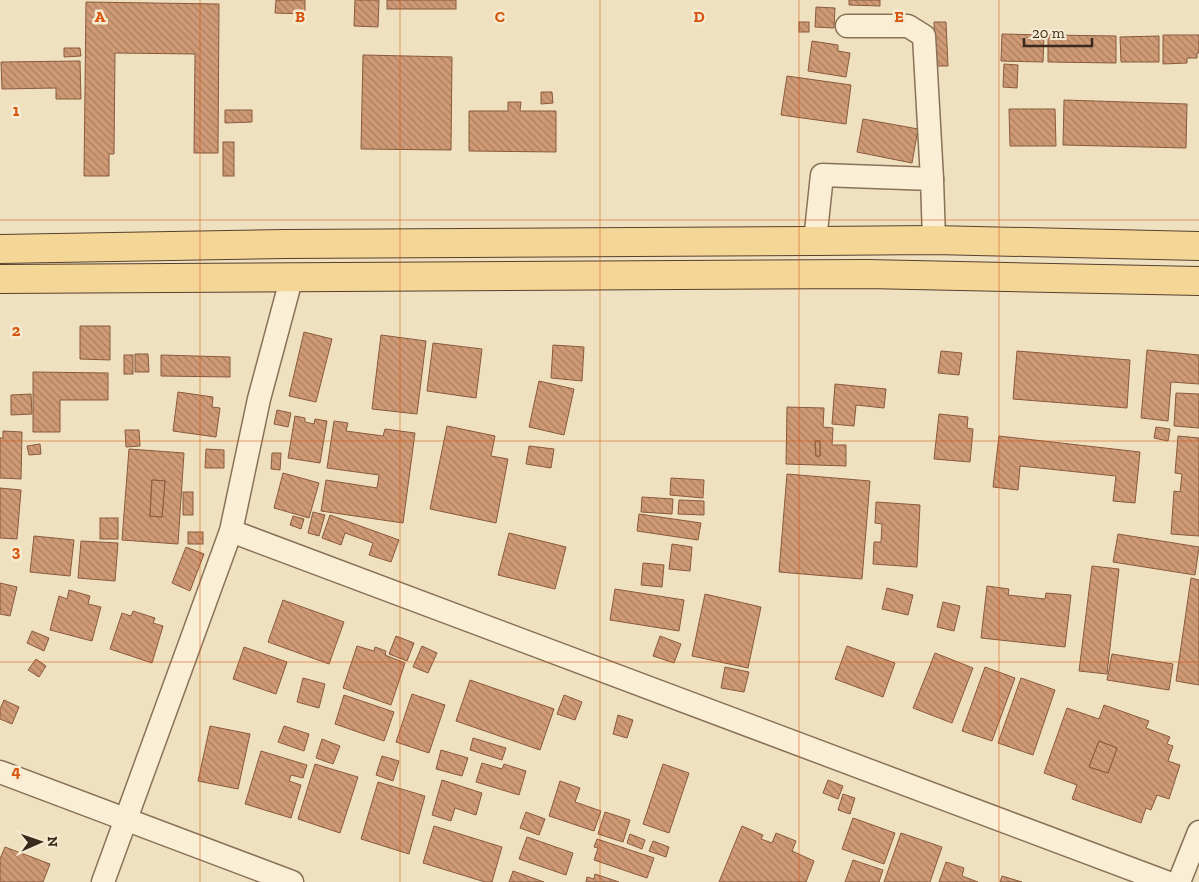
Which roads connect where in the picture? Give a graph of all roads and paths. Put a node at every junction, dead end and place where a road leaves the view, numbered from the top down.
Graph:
1 (848, 26) dead end
2 (932, 179) junction
3 (816, 240) junction
4 (934, 240) junction
5 (1199, 246) edge
6 (0, 249) edge
7 (292, 276) junction
8 (0, 279) edge
9 (1199, 281) edge
10 (231, 530) junction
11 (0, 772) edge
12 (125, 819) junction
13 (1199, 832) edge
14 (103, 882) edge
15 (292, 882) edge
16 (1166, 882) edge
17 (1179, 882) edge

1 - 2 street
2 - 3 street
2 - 4 street
3 - 4 main road
3 - 6 main road
4 - 5 main road
7 - 8 main road
7 - 9 main road
7 - 10 street
10 - 12 street
10 - 16 street
11 - 12 street
12 - 14 street
12 - 15 street
13 - 17 street

